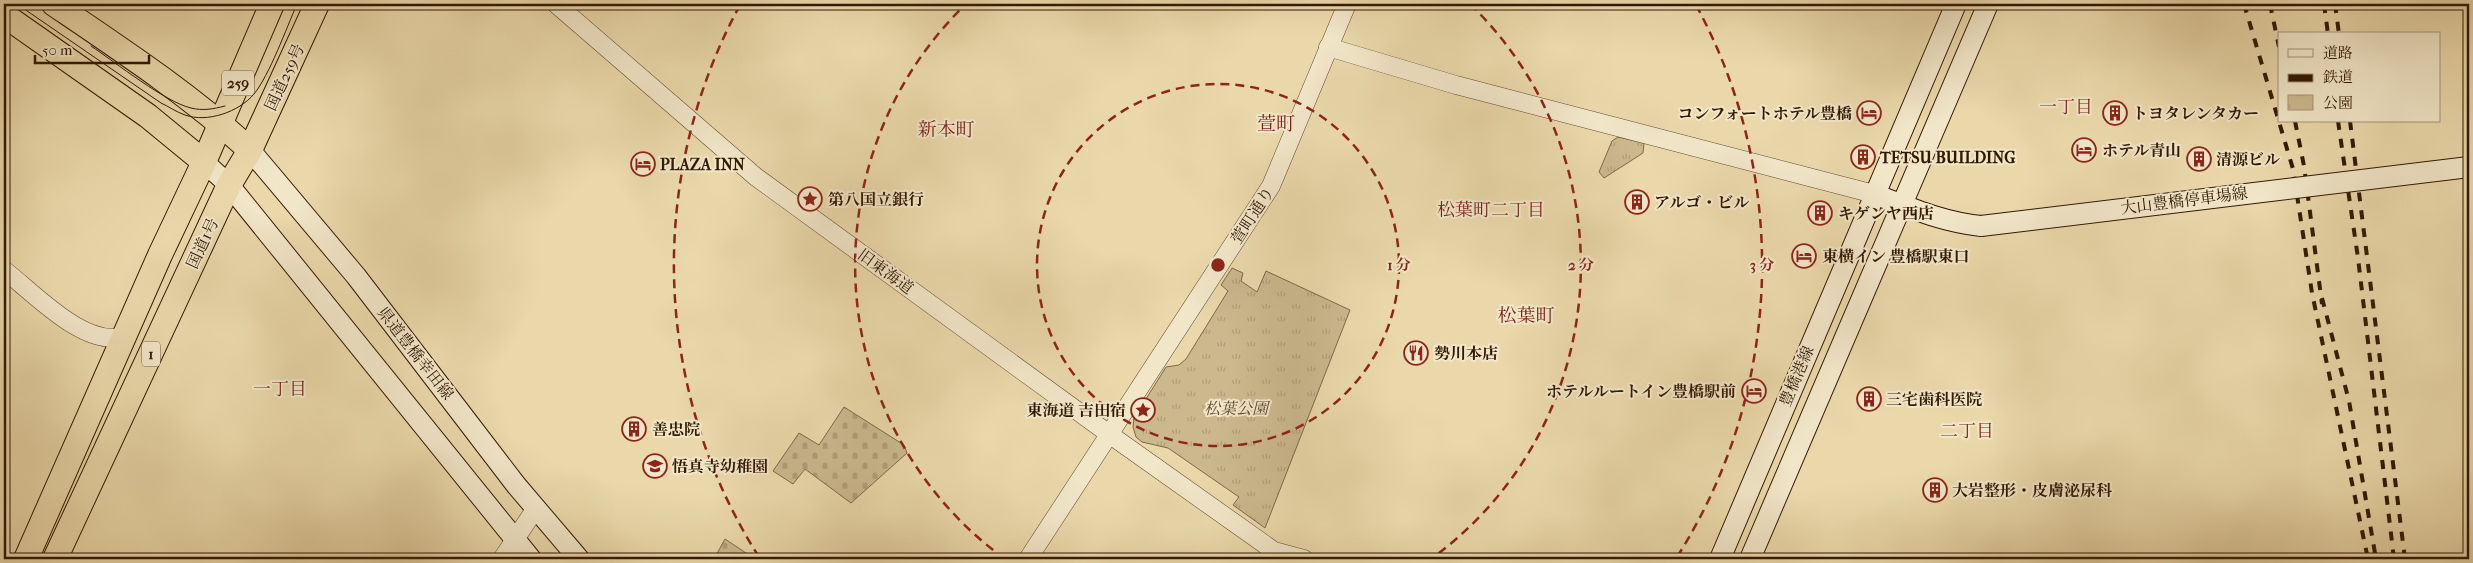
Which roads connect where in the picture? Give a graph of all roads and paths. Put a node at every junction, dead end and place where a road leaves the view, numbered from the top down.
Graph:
1 (54, 4) edge
2 (272, 4) edge
3 (317, 4) edge
4 (556, 4) edge
5 (1347, 4) edge
6 (1956, 4) edge
7 (1988, 4) edge
8 (4, 15) edge
9 (1328, 47) junction
10 (220, 123) junction
11 (250, 150) junction
12 (204, 162) junction
13 (2469, 167) edge
14 (229, 185) junction
15 (1874, 194) junction
16 (1902, 204) junction
17 (4, 270) edge
18 (124, 336) junction
19 (1109, 434) junction
20 (536, 508) junction
21 (515, 542) junction
22 (26, 559) edge
23 (55, 559) edge
24 (502, 559) edge
25 (531, 559) edge
26 (579, 559) edge
27 (1028, 559) edge
28 (1304, 559) edge
29 (1720, 559) edge
30 (1750, 559) edge

1 - 10 highway
2 - 10 highway, 259
3 - 11 highway, 国道259号 / 259
4 - 19 street, 旧東海道
5 - 9 street, 萱町通り
6 - 15 main road
7 - 16 main road
8 - 12 highway
9 - 15 street
9 - 19 street, 萱町通り
10 - 11 highway
10 - 12 highway, 259
11 - 14 highway, 国道1号 / 1
11 - 20 main road, 県道豊橋幸田線
12 - 14 main road
12 - 18 highway, 国道1号 / 1
13 - 16 main road, 大山豊橋停車場線, bridge
14 - 21 main road
14 - 23 highway, 国道1号 / 1
15 - 16 main road, 大山豊橋停車場線
15 - 29 main road, 豊橋港線
16 - 30 main road, 豊橋港線
17 - 18 street
18 - 22 highway, 国道1号 / 1
19 - 27 street
19 - 28 street, 旧東海道
20 - 21 street
20 - 26 main road, 県道豊橋幸田線
21 - 24 street
21 - 25 main road

